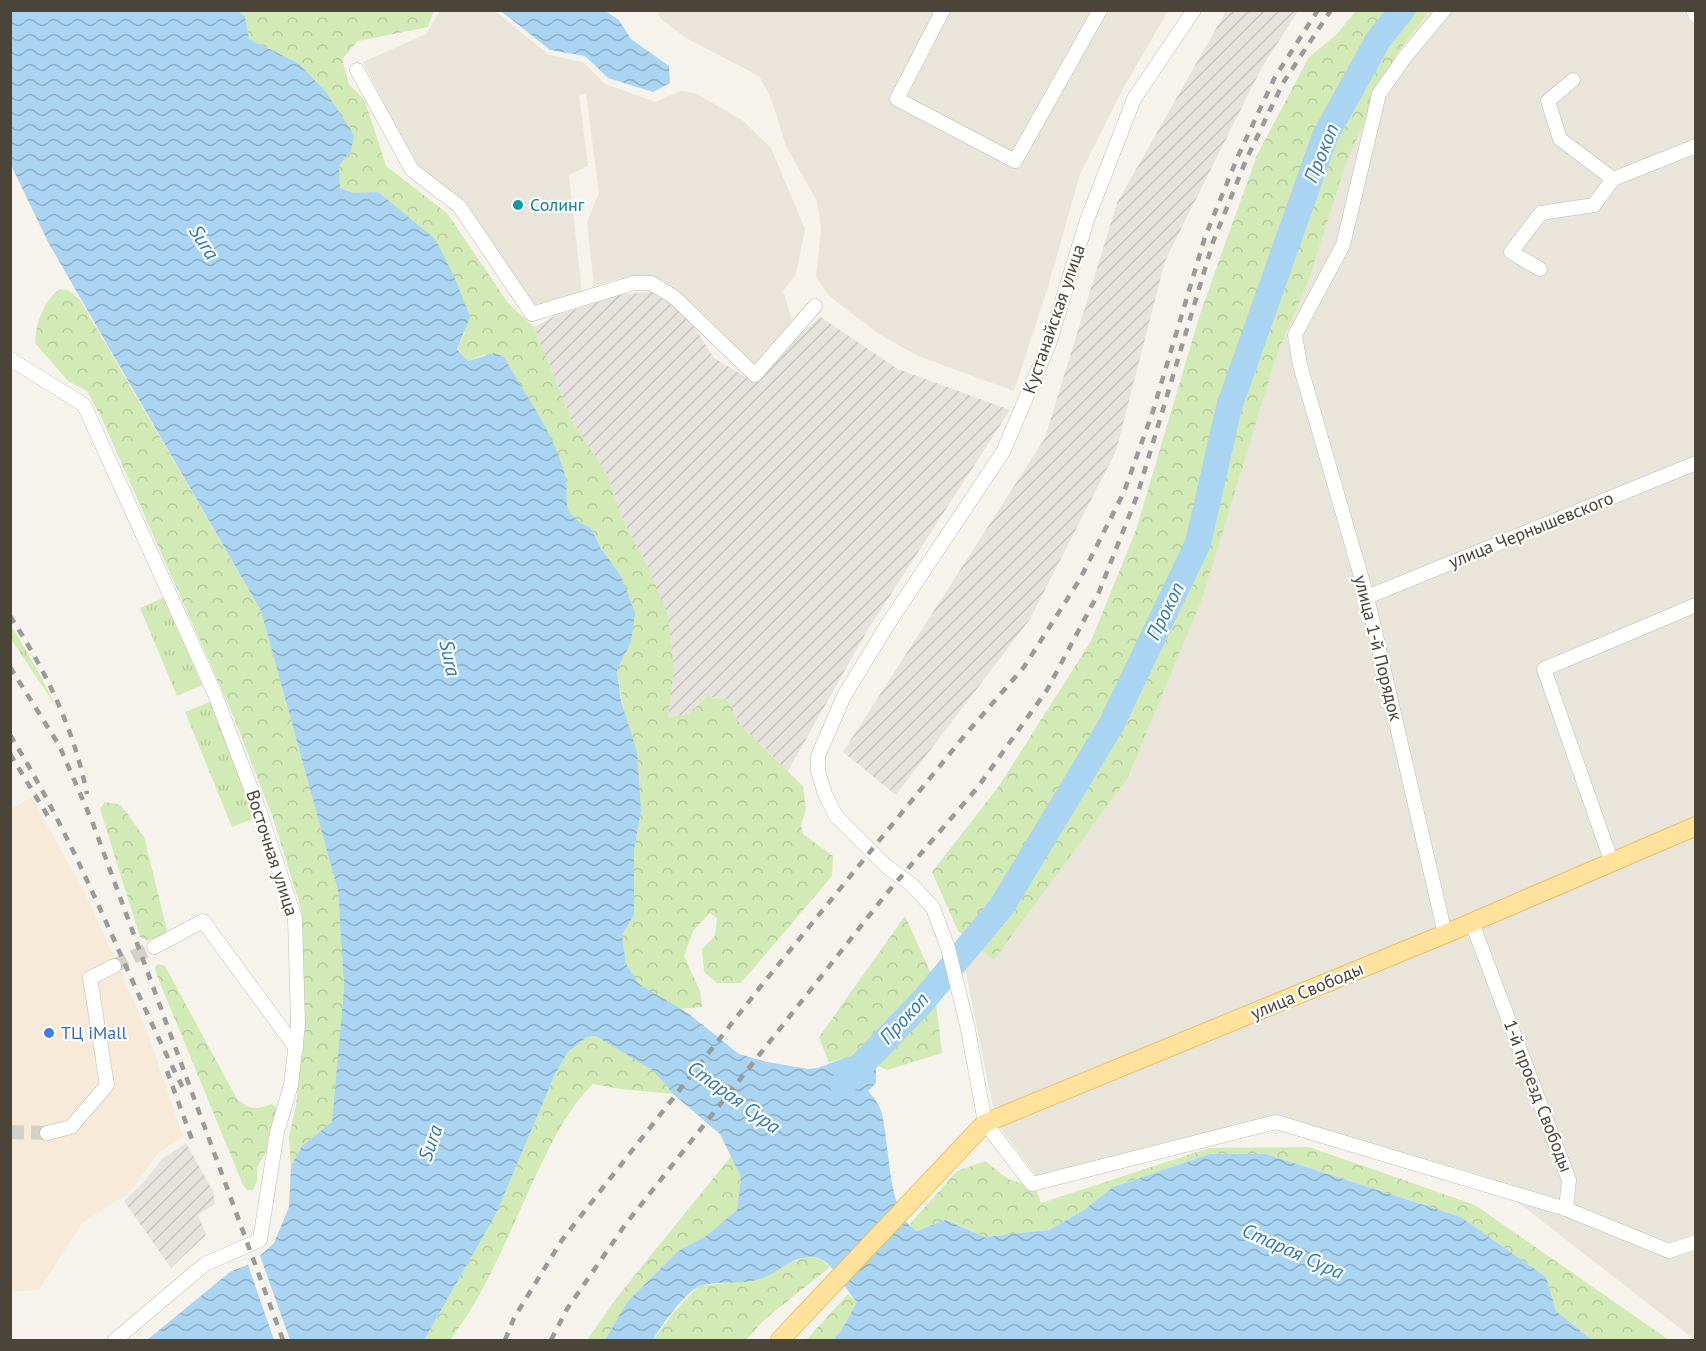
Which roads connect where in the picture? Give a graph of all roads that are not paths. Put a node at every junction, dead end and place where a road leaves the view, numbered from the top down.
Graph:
1 (943, 10) edge
2 (1100, 10) edge
3 (1194, 10) edge
4 (1444, 10) edge
5 (1694, 10) edge
6 (1695, 16) edge
7 (357, 70) dead end
8 (1573, 80) dead end
9 (1695, 146) edge
10 (1613, 179) junction
11 (1540, 269) dead end
12 (815, 306) dead end
13 (10, 359) edge
14 (1695, 463) edge
15 (1367, 597) junction
16 (1695, 605) edge
17 (1695, 826) edge
18 (1612, 862) junction
19 (1472, 923) junction
20 (1445, 934) junction
21 (154, 947) tunnel mouth
22 (114, 966) tunnel mouth
23 (296, 1048) junction
24 (985, 1123) junction
25 (47, 1132) tunnel mouth
26 (1566, 1209) junction
27 (1695, 1242) edge
28 (115, 1341) edge
29 (780, 1341) edge

1 - 2 street
3 - 24 street, Кустанайская улица
4 - 15 street, улица 1-й Порядок
5 - 6 street
7 - 12 street
8 - 10 street
9 - 10 street
10 - 11 street
13 - 23 street, Восточная улица
14 - 15 street, улица Чернышевского
15 - 20 street, улица 1-й Порядок
16 - 18 street
17 - 18 main road, улица Свободы
18 - 19 main road, улица Свободы
19 - 20 main road, улица Свободы
19 - 26 street, 1-й проезд Свободы
20 - 24 main road, улица Свободы
21 - 23 street
22 - 25 street
23 - 28 street, Восточная улица
24 - 26 street
24 - 29 main road, улица Свободы
26 - 27 street

